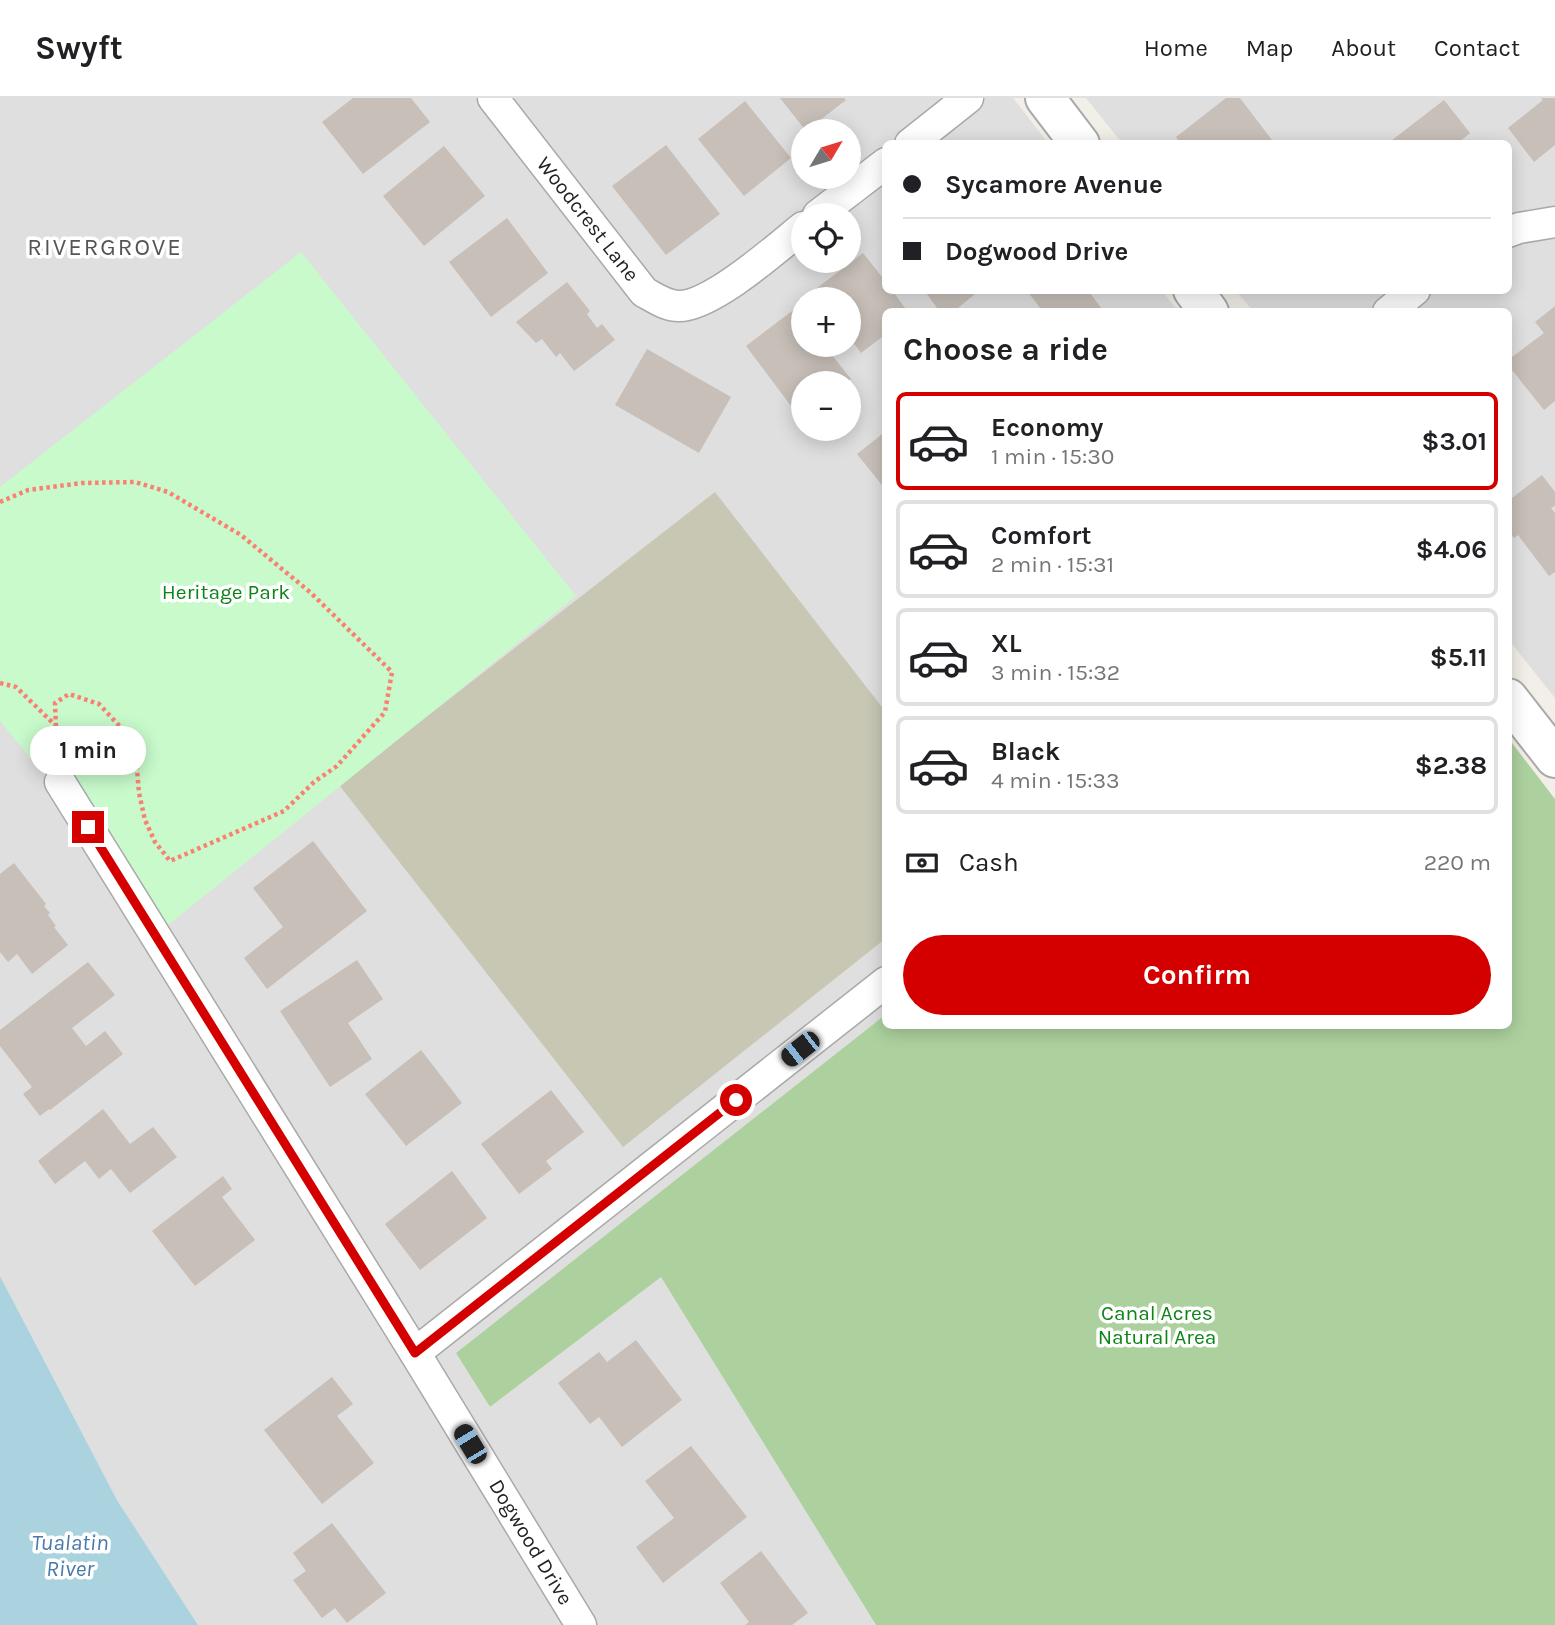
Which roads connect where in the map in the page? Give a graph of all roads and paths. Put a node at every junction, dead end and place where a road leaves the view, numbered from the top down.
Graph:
1 (494, 98) edge
2 (968, 98) edge
3 (1045, 98) edge
4 (915, 140) edge
5 (1077, 140) edge
6 (882, 166) edge
7 (834, 203) edge
8 (1555, 222) edge
9 (1512, 231) edge
10 (791, 236) edge
11 (1410, 294) edge
12 (1393, 308) edge
13 (0, 502) edge
14 (0, 684) edge
15 (1512, 703) edge
16 (1555, 758) edge
17 (60, 782) dead end
18 (882, 985) edge
19 (415, 1353) junction
20 (581, 1625) edge

1 - 10 street, Woodcrest Lane
2 - 4 street
3 - 5 street
6 - 7 street
8 - 9 street
11 - 12 street
13 - 14 path
15 - 16 street
17 - 19 street, Dogwood Drive
18 - 19 street
19 - 20 street, Dogwood Drive

